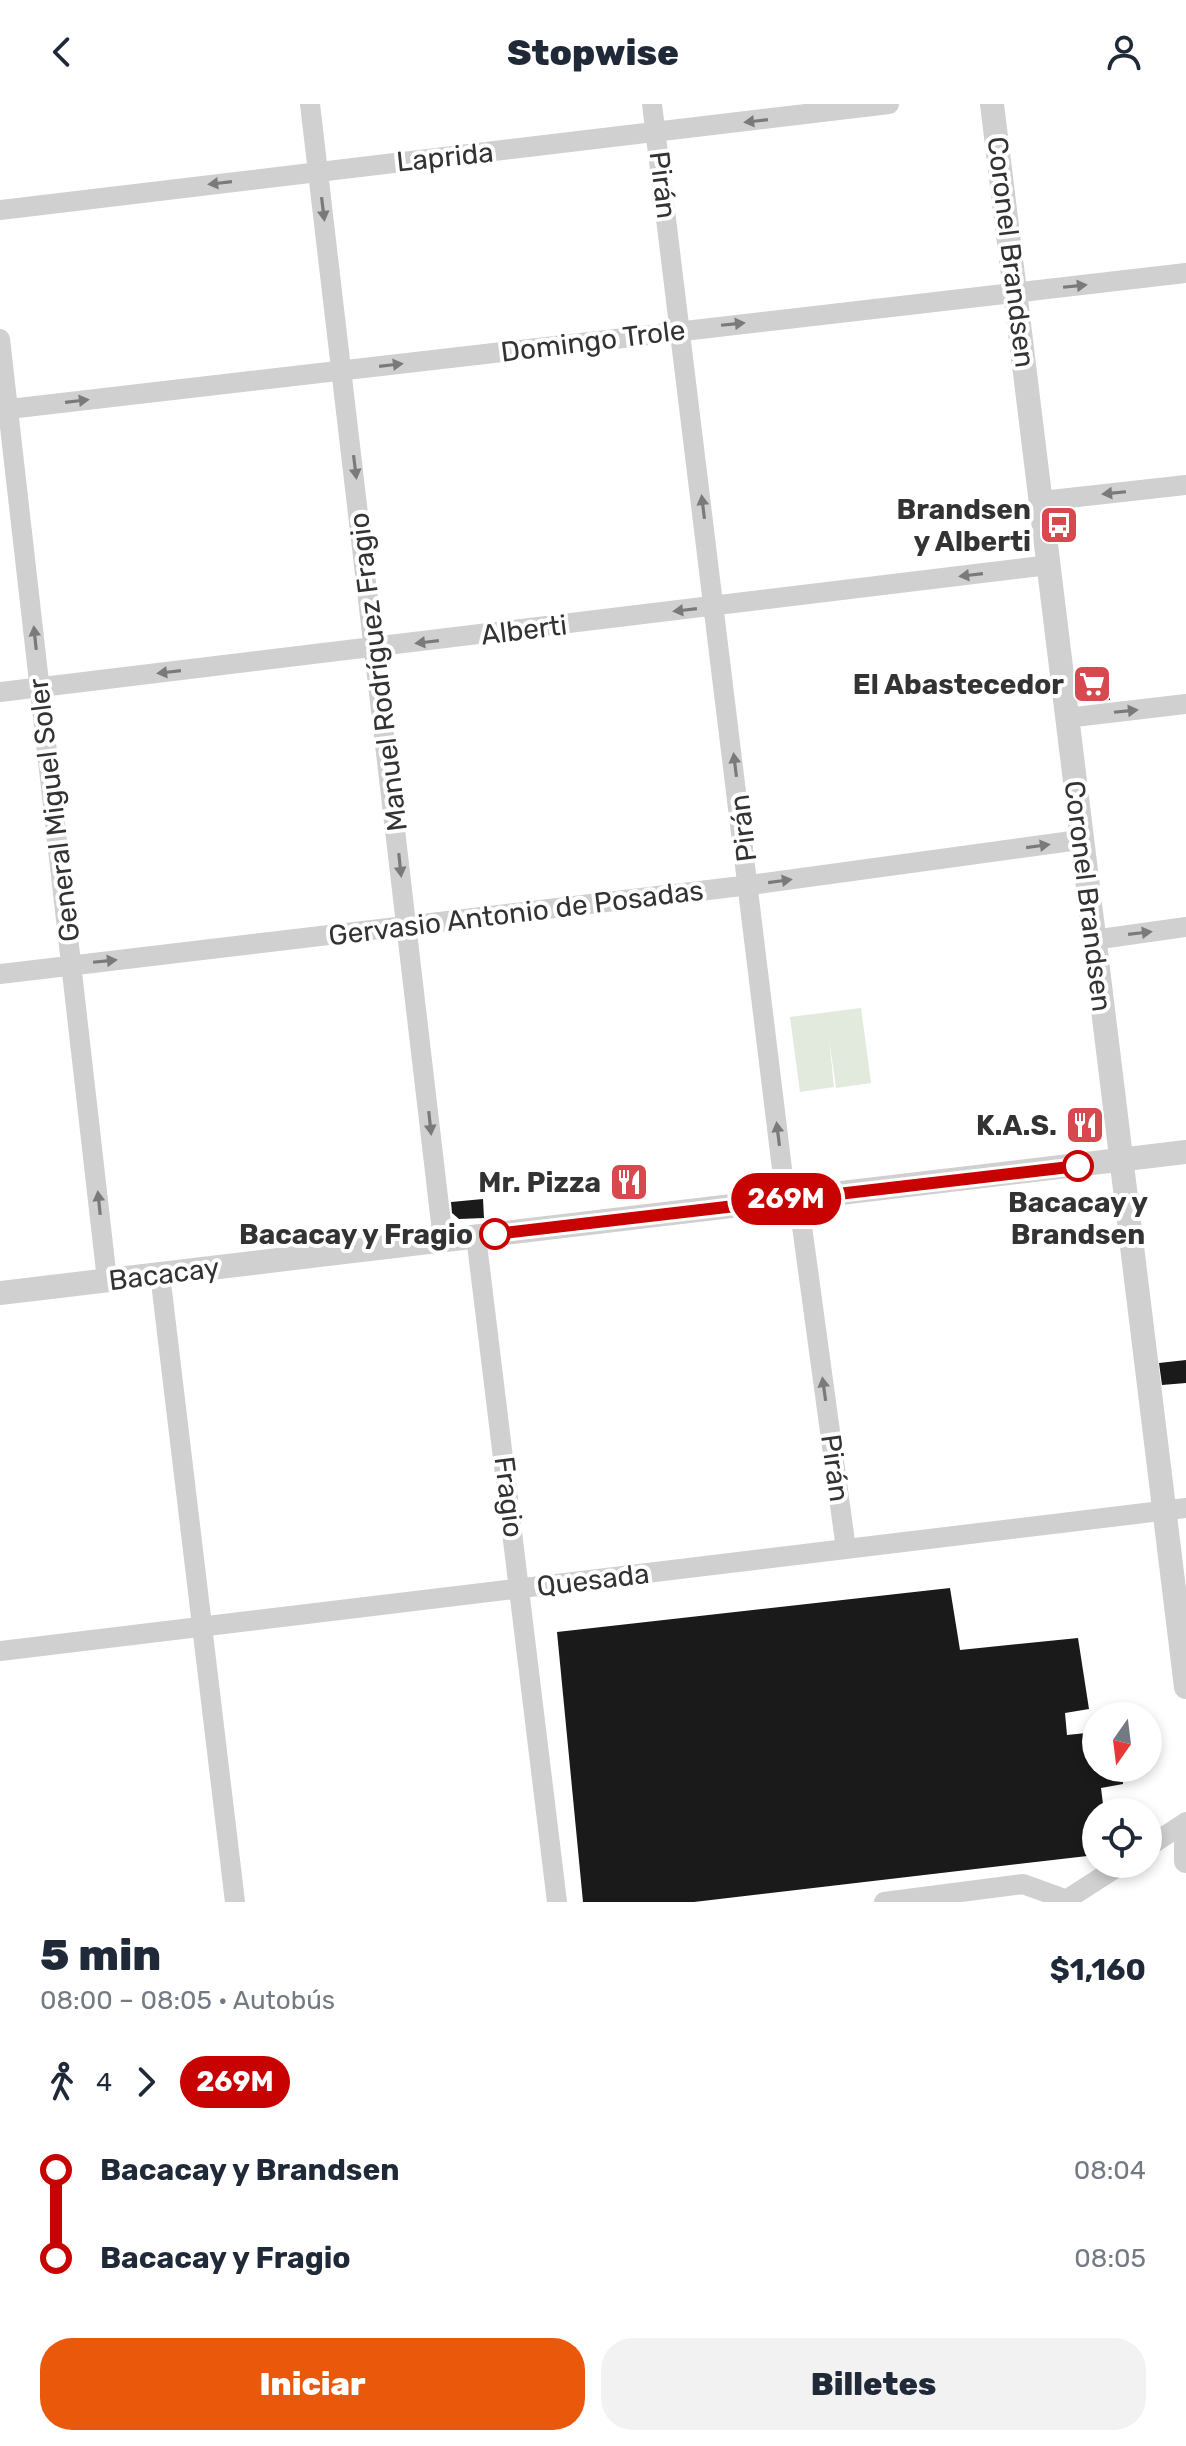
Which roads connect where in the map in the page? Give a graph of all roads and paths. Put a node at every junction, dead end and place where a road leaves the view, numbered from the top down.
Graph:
1 (310, 104) edge
2 (652, 104) edge
3 (889, 104) edge
4 (992, 104) edge
5 (656, 134) junction
6 (319, 171) junction
7 (0, 210) edge
8 (1186, 273) edge
9 (1016, 292) junction
10 (681, 330) junction
11 (0, 339) edge
12 (343, 370) junction
13 (4, 410) edge
14 (1186, 485) edge
15 (1042, 501) junction
16 (1049, 565) junction
17 (716, 607) junction
18 (377, 648) junction
19 (40, 687) junction
20 (0, 692) edge
21 (1186, 704) edge
22 (1066, 718) junction
23 (1079, 840) junction
24 (750, 885) junction
25 (407, 927) junction
26 (1186, 927) edge
27 (1093, 940) junction
28 (72, 965) junction
29 (0, 974) edge
30 (1186, 1152) edge
31 (1122, 1160) junction
32 (793, 1199) junction
33 (476, 1236) junction
34 (443, 1240) junction
35 (160, 1274) junction
36 (107, 1280) junction
37 (0, 1293) edge
38 (1175, 1509) edge
39 (846, 1549) junction
40 (520, 1588) junction
41 (204, 1625) junction
42 (0, 1651) edge
43 (1186, 1687) edge
44 (1186, 1822) edge
45 (1162, 1838) edge
46 (1186, 1839) edge
47 (1186, 1861) edge
48 (1100, 1878) edge
49 (1065, 1901) edge
50 (235, 1902) edge
51 (557, 1902) edge
52 (884, 1902) edge

1 - 6 street, Manuel Rodríguez Fragio
2 - 5 street, Pirán
3 -> 5 street, Laprida
4 - 9 street, Coronel Brandsen
5 - 6 street, Laprida
5 - 10 street, Pirán
6 -> 7 street, Laprida
6 -> 12 street, Manuel Rodríguez Fragio
9 -> 8 street, Domingo Trole
10 -> 9 street, Domingo Trole
9 - 15 street, Coronel Brandsen
12 -> 10 street, Domingo Trole
17 -> 10 street, Pirán
11 - 13 street, General Miguel Soler
13 -> 12 street, Domingo Trole
12 -> 18 street, Manuel Rodríguez Fragio
19 -> 13 street, General Miguel Soler
14 -> 15 street
15 - 16 street, Coronel Brandsen
16 -> 17 street, Alberti
16 - 22 street, Coronel Brandsen
17 -> 18 street, Alberti
24 -> 17 street, Pirán
18 -> 19 street, Alberti
18 -> 25 street, Manuel Rodríguez Fragio
19 - 20 street, Alberti
19 - 28 street, General Miguel Soler
22 -> 21 street
22 - 23 street, Coronel Brandsen
24 -> 23 street, Gervasio Antonio de Posadas
23 - 27 street, Coronel Brandsen
24 - 25 street, Gervasio Antonio de Posadas
32 -> 24 street, Pirán
28 -> 25 street, Gervasio Antonio de Posadas
25 -> 34 street, Manuel Rodríguez Fragio
27 -> 26 street
27 - 31 street, Coronel Brandsen
28 - 29 street, Gervasio Antonio de Posadas
36 -> 28 street, General Miguel Soler
30 - 31 street, Bacacay
31 - 32 street, Bacacay
31 - 38 street, Coronel Brandsen
32 - 33 street, Bacacay
39 -> 32 street, Pirán
33 - 34 street, Bacacay
33 - 40 street, Fragio
34 - 35 street, Bacacay
35 - 36 street, Bacacay
35 - 41 street
36 - 37 street, Bacacay
38 - 39 street, Quesada
38 - 43 street, Coronel Brandsen
39 - 40 street, Quesada
40 - 41 street, Quesada
40 - 51 street, Fragio
41 - 42 street, Quesada
41 - 50 street
44 - 45 street
46 - 47 street
48 - 49 street
49 - 52 street

